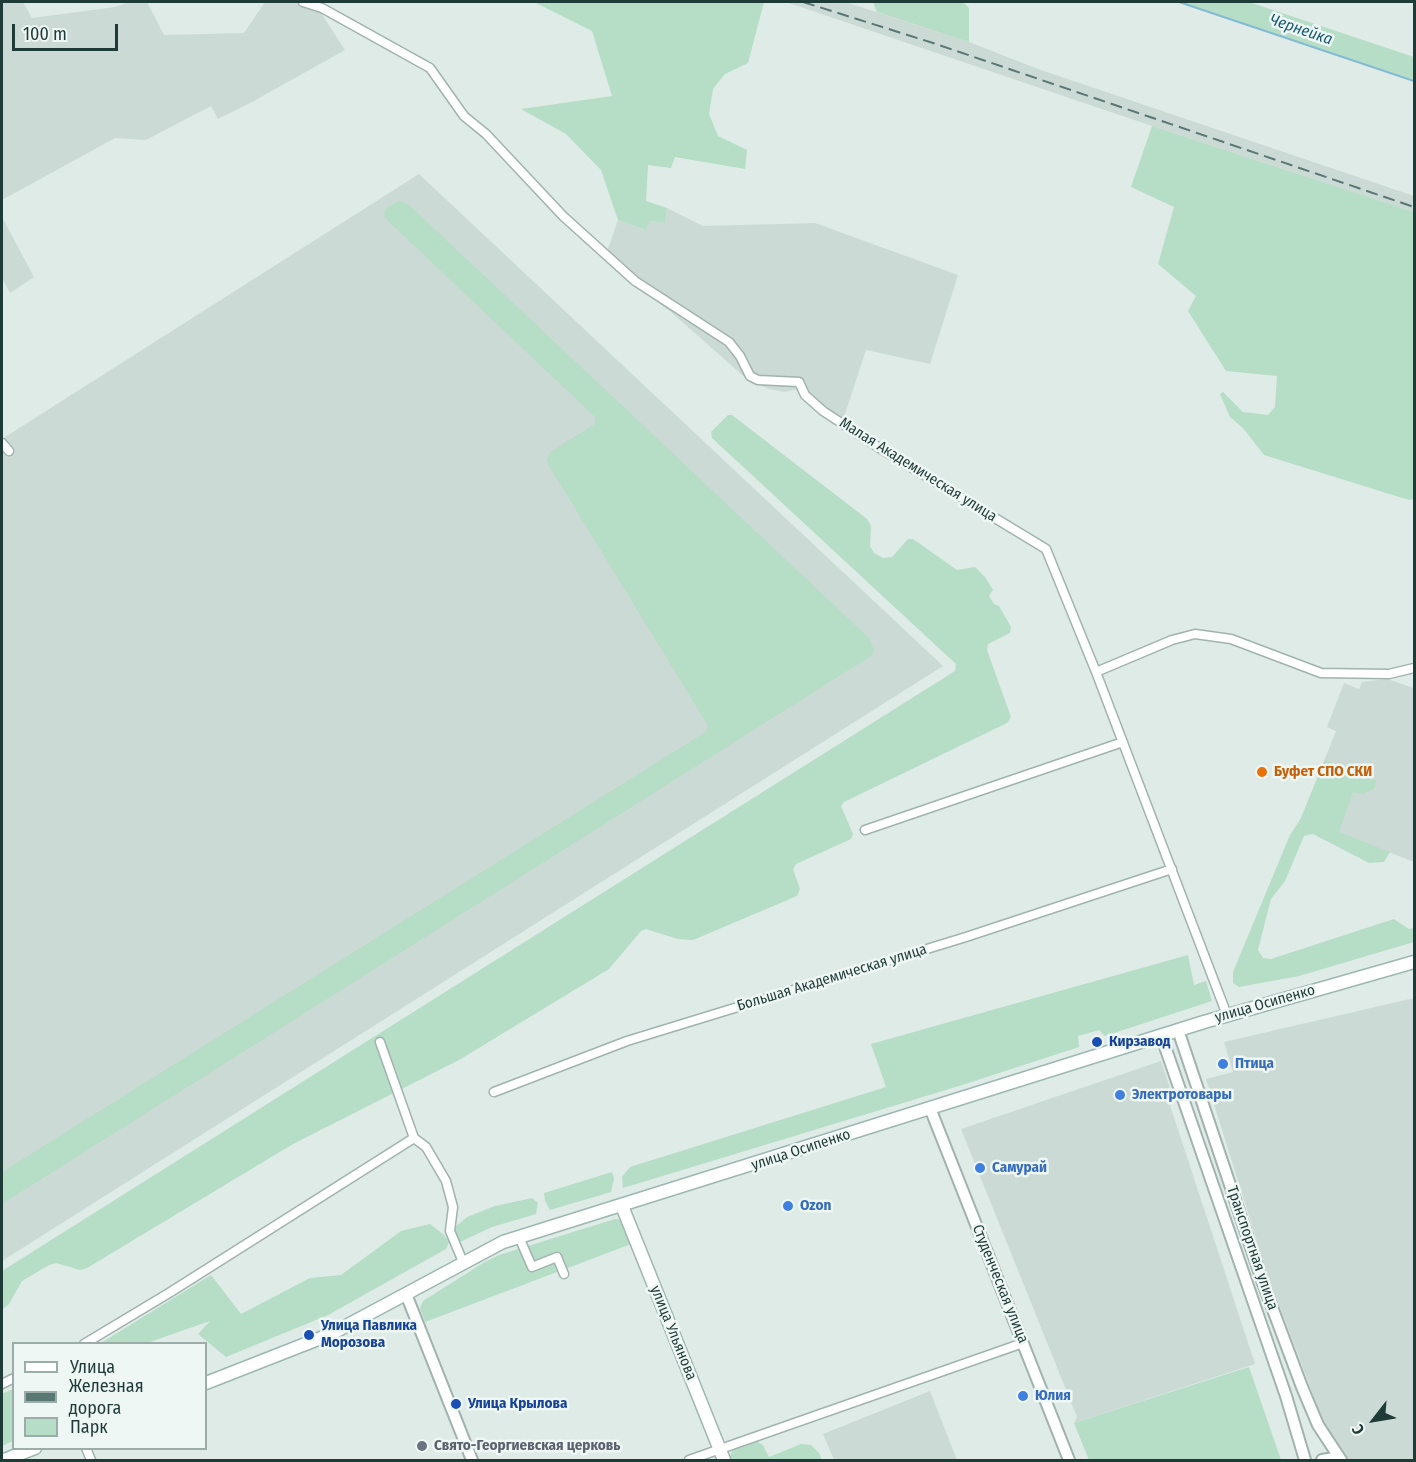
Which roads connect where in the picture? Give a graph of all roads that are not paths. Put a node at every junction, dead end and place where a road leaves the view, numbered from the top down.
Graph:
1 (303, 2) edge
2 (2, 443) edge
3 (9, 451) dead end
4 (1414, 668) edge
5 (1096, 672) junction
6 (1123, 742) junction
7 (865, 830) dead end
8 (1172, 869) junction
9 (1414, 962) edge
10 (1227, 1015) junction
11 (1178, 1030) junction
12 (1161, 1035) junction
13 (380, 1042) dead end
14 (494, 1092) dead end
15 (930, 1108) junction
16 (414, 1138) junction
17 (622, 1206) junction
18 (519, 1237) junction
19 (463, 1262) junction
20 (564, 1274) dead end
21 (406, 1294) junction
22 (87, 1342) edge
23 (1023, 1343) junction
24 (207, 1383) edge
25 (719, 1448) junction
26 (32, 1450) edge
27 (1341, 1460) edge
28 (4, 1461) edge
29 (472, 1461) edge
30 (689, 1461) edge
31 (724, 1461) edge
32 (1069, 1461) edge
33 (1305, 1461) edge
34 (1322, 1461) edge

1 - 5 street, Малая Академическая улица
2 - 3 street
4 - 5 street
5 - 6 street
6 - 7 street
6 - 8 street
8 - 10 street
8 - 14 street, Большая Академическая улица
9 - 10 main road, улица Осипенко
10 - 11 main road, улица Осипенко
11 - 12 main road, улица Осипенко
11 - 27 street, Транспортная улица
12 - 15 main road, улица Осипенко
12 - 33 street, Транспортная улица
13 - 16 street
15 - 17 main road, улица Осипенко
15 - 23 street, Студенческая улица
16 - 19 street
16 - 22 street
17 - 18 main road, улица Осипенко
17 - 25 main road, улица Ульянова
18 - 19 main road, улица Осипенко
18 - 20 street
19 - 21 main road, улица Осипенко
21 - 24 main road, улица Осипенко
21 - 29 street
23 - 25 street
23 - 32 street, Студенческая улица
25 - 30 street
25 - 31 main road, улица Ульянова
26 - 28 main road
27 - 34 street

